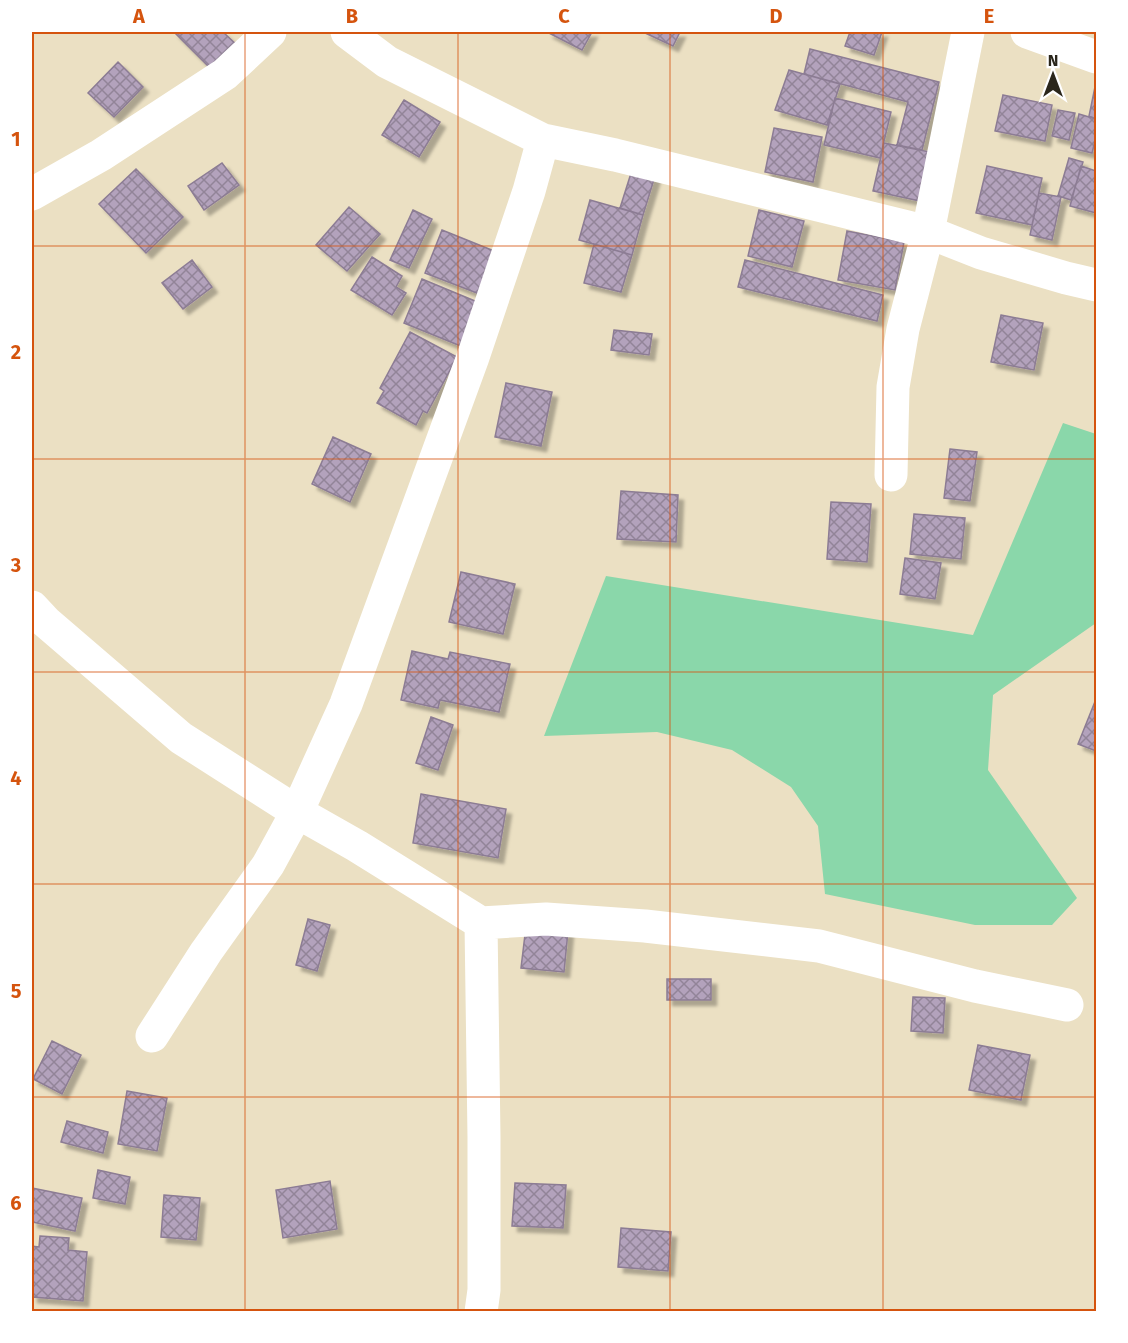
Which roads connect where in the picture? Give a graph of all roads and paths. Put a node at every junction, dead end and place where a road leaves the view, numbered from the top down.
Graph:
1 (270, 32) edge
2 (347, 32) edge
3 (968, 32) edge
4 (1027, 32) edge
5 (1096, 57) edge
6 (543, 140) junction
7 (32, 194) edge
8 (928, 232) junction
9 (1096, 285) edge
10 (891, 475) dead end
11 (32, 607) edge
12 (297, 812) junction
13 (480, 923) junction
14 (1067, 1005) dead end
15 (152, 1036) dead end
16 (481, 1311) edge

1 - 7 street
2 - 6 street
3 - 8 street
4 - 5 street
6 - 8 street
6 - 12 street
8 - 9 street
8 - 10 street
11 - 12 street
12 - 13 street
12 - 15 street
13 - 14 street
13 - 16 street

